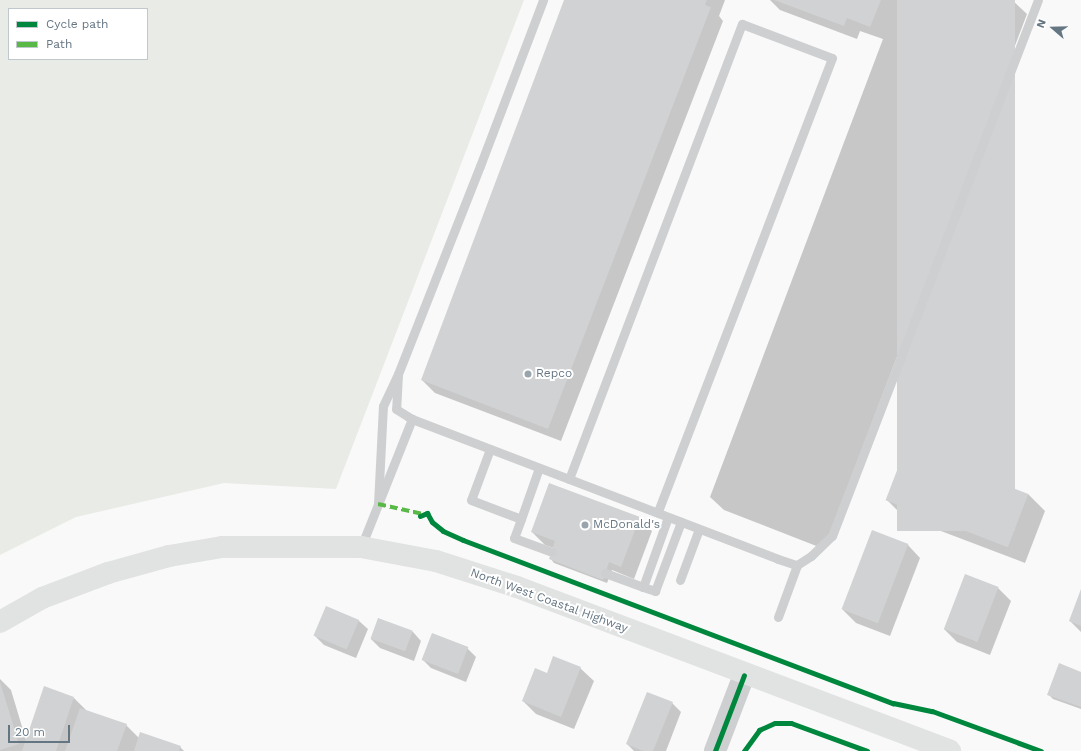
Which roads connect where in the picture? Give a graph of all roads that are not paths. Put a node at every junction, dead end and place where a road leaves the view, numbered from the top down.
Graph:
1 (543, 0) edge
2 (1038, 0) edge
3 (398, 374) junction
4 (412, 419) junction
5 (490, 449) junction
6 (539, 468) junction
7 (568, 479) junction
8 (378, 504) junction
9 (657, 513) junction
10 (668, 517) junction
11 (521, 519) junction
12 (681, 522) junction
13 (699, 529) junction
14 (362, 547) junction
15 (552, 552) dead end
16 (797, 565) junction
17 (605, 573) dead end
18 (680, 580) dead end
19 (643, 587) junction
20 (778, 617) dead end
21 (0, 622) edge
22 (744, 675) junction
23 (715, 751) edge
24 (950, 751) edge

1 - 3 lane
2 - 16 lane
3 - 4 lane
3 - 8 lane
4 - 5 lane
4 - 8 lane
5 - 6 lane
5 - 11 lane
6 - 7 lane
6 - 11 lane
7 - 9 lane
7 - 9 lane
8 - 14 lane
9 - 10 lane
10 - 12 lane
10 - 19 lane
11 - 15 lane
12 - 13 lane
12 - 19 lane
13 - 16 lane
13 - 18 lane
14 - 21 highway, North West Coastal Highway
14 - 22 highway, North West Coastal Highway
16 - 20 lane
17 - 19 lane
22 - 23 street
22 - 24 highway, North West Coastal Highway

